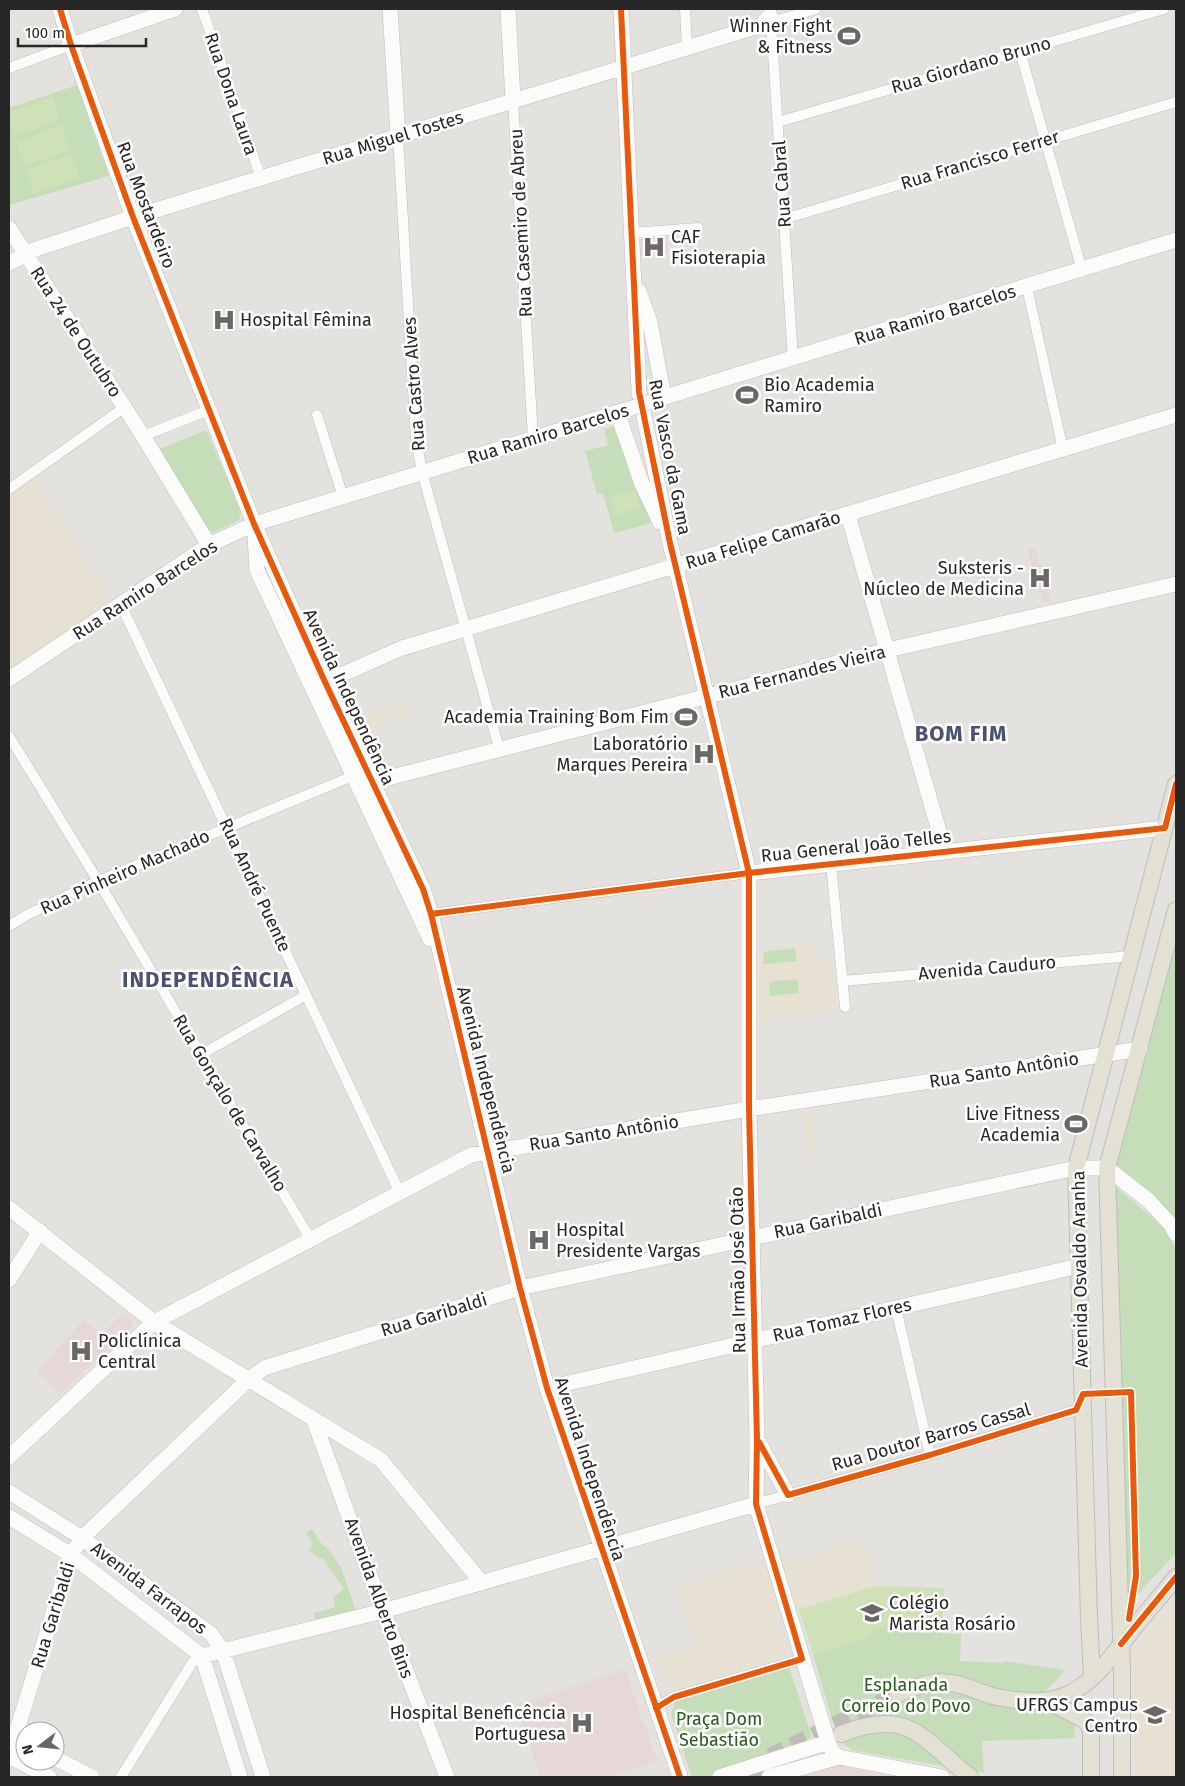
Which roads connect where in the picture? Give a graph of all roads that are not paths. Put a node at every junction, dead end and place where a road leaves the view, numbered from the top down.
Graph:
1 (60, 9) edge
2 (175, 9) edge
3 (202, 9) edge
4 (390, 9) edge
5 (508, 9) edge
6 (621, 9) edge
7 (685, 9) edge
8 (816, 9) edge
9 (1164, 9) edge
10 (769, 20) edge
11 (71, 45) junction
12 (687, 47) junction
13 (1020, 51) junction
14 (622, 66) junction
15 (9, 68) edge
16 (513, 100) junction
17 (1176, 102) edge
18 (778, 122) junction
19 (398, 136) junction
20 (1045, 140) junction
21 (261, 178) junction
22 (133, 217) junction
23 (784, 219) junction
24 (9, 228) edge
25 (698, 228) dead end
26 (631, 233) junction
27 (1176, 240) edge
28 (25, 253) junction
29 (9, 263) edge
30 (1082, 270) junction
31 (633, 273) junction
32 (1027, 287) junction
33 (793, 358) junction
34 (662, 399) junction
35 (125, 407) junction
36 (209, 410) junction
37 (621, 411) junction
38 (317, 415) dead end
39 (1176, 416) edge
40 (143, 436) junction
41 (533, 438) junction
42 (1063, 450) junction
43 (422, 472) junction
44 (9, 489) edge
45 (343, 497) junction
46 (248, 509) junction
47 (848, 515) junction
48 (254, 524) junction
49 (206, 539) junction
50 (670, 543) junction
51 (676, 566) junction
52 (1176, 584) edge
53 (121, 605) junction
54 (465, 629) junction
55 (888, 650) junction
56 (9, 679) edge
57 (325, 682) junction
58 (707, 696) junction
59 (9, 736) edge
60 (499, 748) junction
61 (353, 776) junction
62 (372, 782) junction
63 (1176, 784) edge
64 (228, 828) junction
65 (1165, 828) junction
66 (945, 852) junction
67 (831, 864) junction
68 (749, 873) junction
69 (98, 882) junction
70 (1176, 910) edge
71 (431, 914) junction
72 (9, 926) edge
73 (1131, 956) junction
74 (443, 967) junction
75 (842, 981) junction
76 (306, 995) junction
77 (845, 1007) dead end
78 (1140, 1049) junction
79 (202, 1054) junction
80 (1105, 1055) junction
81 (749, 1109) junction
82 (488, 1151) junction
83 (1076, 1168) junction
84 (1107, 1168) junction
85 (400, 1193) junction
86 (9, 1208) edge
87 (40, 1231) junction
88 (1176, 1234) edge
89 (753, 1237) junction
90 (310, 1240) junction
91 (1079, 1266) junction
92 (9, 1280) edge
93 (520, 1288) junction
94 (896, 1308) junction
95 (154, 1322) junction
96 (754, 1340) junction
97 (248, 1380) junction
98 (546, 1388) junction
99 (1083, 1408) junction
100 (313, 1418) junction
101 (758, 1440) junction
102 (930, 1455) junction
103 (9, 1457) edge
104 (9, 1492) edge
105 (788, 1495) junction
106 (756, 1504) junction
107 (9, 1517) edge
108 (82, 1538) junction
109 (600, 1548) junction
110 (71, 1555) junction
111 (1176, 1577) edge
112 (482, 1582) junction
113 (383, 1611) junction
114 (1146, 1613) junction
115 (1120, 1619) junction
116 (1121, 1644) junction
117 (223, 1651) junction
118 (202, 1656) junction
119 (802, 1659) junction
120 (1092, 1676) junction
121 (898, 1694) tunnel mouth
122 (1048, 1701) junction
123 (656, 1708) junction
124 (21, 1721) edge
125 (827, 1738) junction
126 (15, 1741) edge
127 (9, 1756) edge
128 (838, 1757) junction
129 (65, 1763) edge
130 (65, 1770) edge
131 (86, 1774) edge
132 (49, 1777) edge
133 (121, 1777) edge
134 (240, 1777) edge
135 (263, 1777) edge
136 (447, 1777) edge
137 (680, 1777) edge
138 (720, 1777) edge
139 (769, 1777) edge
140 (942, 1777) edge
141 (970, 1777) edge
142 (1091, 1777) edge
143 (1122, 1777) edge

1 - 11 street, Rua Mostardeiro
2 - 11 street
3 - 21 street, Rua Dona Laura
4 - 19 street, Rua Castro Alves
5 - 16 street, Rua Casemiro de Abreu
6 - 14 street, Rua Vasco da Gama
7 - 12 street
8 - 10 street, Rua Miguel Tostes
9 - 13 street, Rua Giordano Bruno
10 - 12 street, Rua Miguel Tostes
10 - 18 street, Rua Cabral
11 - 15 street
11 - 22 street, Rua Mostardeiro
12 - 14 street, Rua Miguel Tostes
13 - 18 street, Rua Giordano Bruno
13 - 20 street
14 - 16 street, Rua Miguel Tostes
14 - 26 street, Rua Vasco da Gama
16 - 19 street, Rua Miguel Tostes
16 - 41 street, Rua Casemiro de Abreu
17 - 20 street, Rua Francisco Ferrer
18 - 23 street, Rua Cabral
19 - 21 street, Rua Miguel Tostes
19 - 43 street, Rua Castro Alves
20 - 23 street, Rua Francisco Ferrer
20 - 30 street
21 - 22 street, Rua Miguel Tostes
22 - 28 street, Rua Miguel Tostes
22 - 36 street, Rua Mostardeiro
23 - 33 street, Rua Cabral
24 - 28 street, Rua 24 de Outubro
25 - 26 street
26 - 31 street, Rua Vasco da Gama
27 - 30 street, Rua Ramiro Barcelos
28 - 29 street, Rua Miguel Tostes
28 - 35 street, Rua 24 de Outubro
30 - 32 street, Rua Ramiro Barcelos
31 - 34 street
31 - 50 street, Rua Vasco da Gama
32 - 33 street, Rua Ramiro Barcelos
32 - 42 street
33 - 34 street, Rua Ramiro Barcelos
34 - 37 street, Rua Ramiro Barcelos, bridge
35 - 40 street, Rua 24 de Outubro
35 - 44 street
36 - 40 street
36 - 46 street, Avenida Independência
37 - 41 street, Rua Ramiro Barcelos
37 - 50 street
38 - 45 street
39 - 42 street, Rua Felipe Camarão
40 - 49 street, Rua 24 de Outubro
41 - 43 street, Rua Ramiro Barcelos
42 - 47 street, Rua Felipe Camarão
43 - 45 street, Rua Ramiro Barcelos
43 - 54 street, Rua Castro Alves
45 - 48 street, Rua Ramiro Barcelos
46 - 48 street, Avenida Independência
46 - 49 street, Rua Ramiro Barcelos
47 - 51 street, Rua Felipe Camarão
47 - 55 street
48 - 49 street, Rua Ramiro Barcelos
48 - 57 street, Avenida Independência
48 - 61 street, Avenida Independência
49 - 53 street, Rua Ramiro Barcelos
50 - 51 street, Rua Vasco da Gama
51 - 54 street, Rua Felipe Camarão
51 - 58 street, Rua Vasco da Gama
52 - 55 street, Rua Fernandes Vieira
53 - 56 street, Rua Ramiro Barcelos
53 - 64 street, Rua André Puente
54 - 57 street, Rua Felipe Camarão
54 - 60 street, Rua Castro Alves
55 - 58 street, Rua Fernandes Vieira
55 - 66 street
57 - 62 street, Avenida Independência
58 - 60 street, Rua Fernandes Vieira
58 - 68 street, Rua Vasco da Gama
59 - 69 street, Rua Gonçalo de Carvalho
60 - 62 street, Rua Fernandes Vieira
61 - 64 street, Rua Pinheiro Machado
61 - 74 street, Avenida Independência
62 - 71 street, Avenida Independência
63 - 65 main road, Avenida Osvaldo Aranha
64 - 69 street, Rua Pinheiro Machado
64 - 76 street, Rua André Puente
65 - 66 street, Rua General João Telles
65 - 73 main road, Avenida Osvaldo Aranha
66 - 67 street, Rua General João Telles
67 - 68 street, Rua General João Telles
67 - 75 street
68 - 71 street, Rua General João Telles
68 - 81 street, Rua Irmão José Otão
69 - 72 street, Rua Pinheiro Machado
69 - 79 street, Rua Gonçalo de Carvalho
70 - 78 main road, Avenida Osvaldo Aranha
71 - 74 street, Avenida Independência
73 - 75 street, Avenida Cauduro
73 - 80 main road, Avenida Osvaldo Aranha
74 - 82 street, Avenida Independência
75 - 77 street
76 - 79 street
76 - 85 street, Rua André Puente
78 - 80 street, Rua Santo Antônio
78 - 84 main road, Avenida Osvaldo Aranha
79 - 90 street, Rua Gonçalo de Carvalho
80 - 81 street, Rua Santo Antônio
80 - 83 main road, Avenida Osvaldo Aranha
81 - 82 street, Rua Santo Antônio
81 - 89 street, Rua Irmão José Otão
82 - 85 street, Rua Santo Antônio
82 - 93 street, Avenida Independência
83 - 84 street, Rua Garibaldi
83 - 89 street, Rua Garibaldi
83 - 91 main road, Avenida Osvaldo Aranha
84 - 88 street
84 - 115 main road, Avenida Osvaldo Aranha
85 - 90 street, Rua Santo Antônio
86 - 87 street
87 - 92 street
87 - 95 street
89 - 93 street, Rua Garibaldi
89 - 96 street, Rua Irmão José Otão
90 - 95 street, Rua Santo Antônio
91 - 94 street, Rua Tomaz Flores
91 - 99 main road, Avenida Osvaldo Aranha
93 - 97 street, Rua Garibaldi
93 - 98 street, Avenida Independência
94 - 96 street, Rua Tomaz Flores
94 - 102 street
95 - 97 street
95 - 103 street, Rua Santo Antônio
96 - 98 street, Rua Tomaz Flores
96 - 101 street, Rua Irmão José Otão
97 - 100 street
97 - 108 street, Rua Garibaldi
98 - 109 street, Avenida Independência
99 - 102 street, Rua Doutor Barros Cassal
99 - 120 main road, Avenida Osvaldo Aranha
100 - 112 street
100 - 113 street, Avenida Alberto Bins
101 - 105 street
101 - 106 street, Rua Irmão José Otão
102 - 105 street, Rua Doutor Barros Cassal
104 - 108 street, Avenida Farrapos
105 - 106 street, Rua Doutor Barros Cassal
106 - 109 street, Rua Doutor Barros Cassal
106 - 119 street, Rua Irmão José Otão
107 - 110 street, Avenida Farrapos
108 - 110 street, Rua Garibaldi
108 - 117 street, Avenida Farrapos
109 - 112 street, Rua Doutor Barros Cassal
109 - 123 street, Avenida Independência
110 - 118 street, Avenida Farrapos
110 - 124 street, Rua Garibaldi
111 - 114 main road
112 - 113 street, Rua Doutor Barros Cassal
113 - 117 street, Rua Doutor Barros Cassal
113 - 136 street, Avenida Alberto Bins
114 - 115 main road
114 - 116 main road
115 - 116 main road, Avenida Osvaldo Aranha
116 - 120 main road
116 - 143 main road, Avenida Osvaldo Aranha
117 - 118 street, Rua Doutor Barros Cassal
117 - 135 street, Avenida Farrapos
118 - 133 street
118 - 134 street, Avenida Farrapos
119 - 123 street
119 - 125 street, Rua Irmão José Otão
120 - 122 main road
121 - 122 main road
122 - 142 main road
123 - 137 street, Avenida Independência
125 - 128 street, Rua Irmão José Otão
125 - 138 street
125 - 141 main road
126 - 127 street, Rua Garibaldi
127 - 132 street
128 - 139 street
128 - 140 street
129 - 131 street
130 - 131 street

